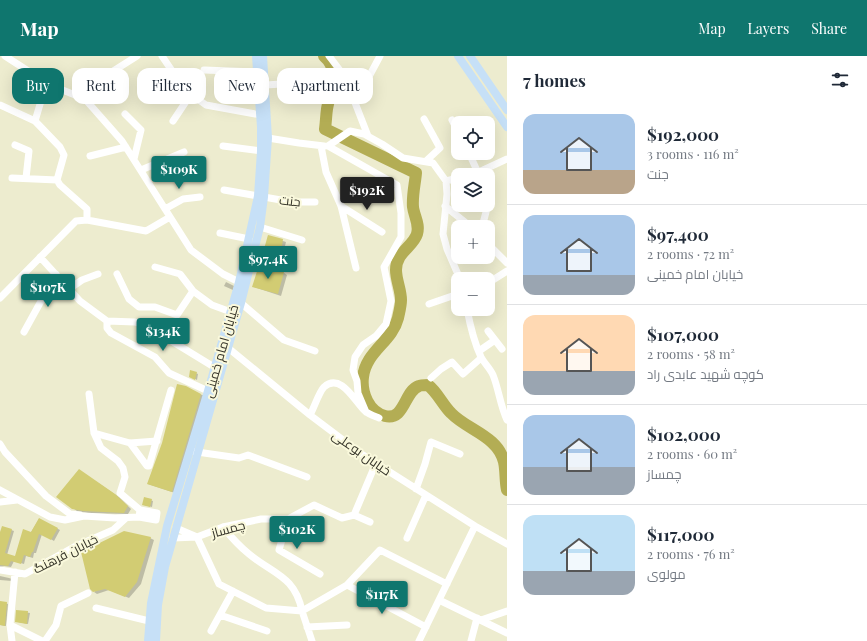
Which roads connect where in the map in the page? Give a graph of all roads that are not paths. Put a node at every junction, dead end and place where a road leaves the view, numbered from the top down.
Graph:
1 (5, 56) edge
2 (137, 56) edge
3 (256, 56) edge
4 (263, 56) edge
5 (329, 56) edge
6 (380, 56) edge
7 (458, 56) edge
8 (470, 56) edge
9 (164, 57) edge
10 (24, 68) edge
11 (118, 68) edge
12 (171, 68) edge
13 (257, 68) edge
14 (264, 68) edge
15 (339, 68) edge
16 (373, 69) edge
17 (482, 73) junction
18 (473, 79) junction
19 (64, 91) edge
20 (40, 104) edge
21 (184, 104) edge
22 (206, 104) edge
23 (260, 104) edge
24 (267, 104) edge
25 (356, 104) edge
26 (0, 105) edge
27 (507, 110) edge
28 (125, 114) dead end
29 (261, 115) junction
30 (424, 119) dead end
31 (35, 121) junction
32 (173, 121) dead end
33 (507, 128) edge
34 (368, 136) junction
35 (268, 138) junction
36 (15, 145) dead end
37 (223, 146) dead end
38 (324, 146) junction
39 (126, 147) junction
40 (261, 151) junction
41 (184, 152) dead end
42 (90, 156) dead end
43 (134, 159) junction
44 (507, 159) edge
45 (426, 162) junction
46 (490, 168) edge
47 (141, 170) junction
48 (12, 178) dead end
49 (26, 178) junction
50 (57, 180) junction
51 (451, 180) edge
52 (446, 181) junction
53 (224, 190) dead end
54 (261, 196) junction
55 (200, 197) dead end
56 (315, 202) dead end
57 (341, 206) junction
58 (445, 206) junction
59 (165, 209) junction
60 (170, 217) junction
61 (87, 220) junction
62 (462, 220) edge
63 (260, 227) junction
64 (382, 232) dead end
65 (220, 233) dead end
66 (249, 239) junction
67 (302, 240) dead end
68 (495, 251) edge
69 (40, 257) junction
70 (506, 261) edge
71 (155, 267) dead end
72 (356, 268) dead end
73 (507, 271) edge
74 (457, 272) edge
75 (56, 274) junction
76 (98, 274) dead end
77 (117, 274) dead end
78 (495, 279) edge
79 (239, 282) junction
80 (70, 289) junction
81 (193, 291) junction
82 (451, 296) edge
83 (0, 298) edge
84 (240, 303) junction
85 (429, 304) dead end
86 (231, 312) junction
87 (468, 316) edge
88 (107, 321) junction
89 (488, 331) dead end
90 (24, 332) dead end
91 (495, 340) junction
92 (227, 346) junction
93 (502, 349) dead end
94 (316, 352) dead end
95 (480, 354) junction
96 (214, 367) junction
97 (432, 378) dead end
98 (171, 390) dead end
99 (208, 391) junction
100 (89, 394) dead end
101 (366, 412) junction
102 (310, 415) junction
103 (379, 418) dead end
104 (507, 420) edge
105 (94, 433) junction
106 (157, 440) junction
107 (130, 443) junction
108 (0, 444) edge
109 (193, 452) junction
110 (460, 454) dead end
111 (376, 463) junction
112 (307, 477) dead end
113 (416, 489) junction
114 (0, 490) edge
115 (426, 495) junction
116 (17, 500) junction
117 (0, 502) edge
118 (140, 513) junction
119 (354, 514) junction
120 (170, 515) junction
121 (84, 516) junction
122 (156, 516) junction
123 (179, 517) junction
124 (126, 518) junction
125 (288, 519) junction
126 (370, 522) dead end
127 (167, 526) junction
128 (475, 526) junction
129 (223, 527) junction
130 (176, 528) junction
131 (197, 537) junction
132 (173, 538) junction
133 (407, 538) dead end
134 (507, 544) edge
135 (0, 570) edge
136 (15, 572) junction
137 (320, 574) dead end
138 (447, 584) junction
139 (347, 585) junction
140 (233, 591) junction
141 (88, 593) dead end
142 (439, 600) junction
143 (96, 608) dead end
144 (302, 611) junction
145 (507, 611) edge
146 (220, 615) junction
147 (479, 619) junction
148 (149, 621) junction
149 (10, 625) junction
150 (347, 625) dead end
151 (307, 627) junction
152 (426, 628) junction
153 (211, 631) dead end
154 (267, 631) dead end
155 (507, 633) edge
156 (12, 641) edge
157 (44, 641) edge
158 (148, 641) edge
159 (156, 641) edge
160 (312, 641) edge
161 (419, 641) edge
162 (471, 641) edge

1 - 10 street
2 - 11 street
3 - 13 main road, خیابان امام خمینی
4 - 14 main road, خیابان امام خمینی
5 - 15 street
6 - 16 street
7 - 18 main road
8 - 17 main road
9 - 12 street
17 - 18 main road
17 - 27 main road
18 - 33 main road
19 - 39 street
20 - 31 street
21 - 32 street
22 - 29 street
23 - 29 main road, خیابان امام خمینی
24 - 35 main road, خیابان امام خمینی
25 - 34 street
26 - 31 street
28 - 43 street
29 - 40 main road, خیابان امام خمینی
30 - 45 street
31 - 50 street
34 - 38 street
34 - 45 street
35 - 38 street
35 - 54 main road, خیابان امام خمینی
36 - 49 street
37 - 40 street
38 - 57 street
38 - 101 street
39 - 42 street
39 - 43 street
40 - 54 main road, خیابان امام خمینی
41 - 47 street
43 - 47 street
44 - 46 street
45 - 52 street
47 - 59 street
48 - 49 street
49 - 50 street
50 - 61 street
51 - 52 street
52 - 58 street
53 - 54 street, جنت
54 - 56 street, جنت
54 - 63 main road, خیابان امام خمینی
54 - 66 main road, خیابان امام خمینی
55 - 59 street
57 - 64 street
57 - 72 street
58 - 62 street
58 - 74 street
59 - 60 street
60 - 61 street
60 - 79 street
61 - 69 street
63 - 67 street
63 - 84 main road, خیابان امام خمینی
65 - 66 street
66 - 79 main road, خیابان امام خمینی
68 - 70 street
69 - 75 street
69 - 83 street
71 - 81 street
73 - 78 street
75 - 80 street
75 - 90 street
76 - 80 street
77 - 81 street
79 - 86 main road, خیابان امام خمینی
80 - 88 street
81 - 86 street
82 - 85 street
84 - 92 main road, خیابان امام خمینی
84 - 94 street
86 - 96 main road, خیابان امام خمینی
87 - 95 street
88 - 96 street
88 - 99 street
89 - 91 street
91 - 93 street
91 - 95 street
92 - 102 street, خیابان بوعلی
92 - 109 main road, خیابان امام خمینی
95 - 97 street
95 - 104 street
96 - 99 main road, خیابان امام خمینی
98 - 106 street
99 - 109 main road, خیابان امام خمینی
100 - 105 street
101 - 102 street
101 - 103 street
102 - 111 street, خیابان بوعلی
105 - 107 street
105 - 118 street
106 - 107 street
106 - 107 street
108 - 121 street
109 - 112 street
109 - 120 main road, خیابان امام خمینی
109 - 123 main road, خیابان امام خمینی
110 - 113 street
111 - 113 street, خیابان بوعلی
111 - 119 street
113 - 115 street, خیابان بوعلی
114 - 116 street
115 - 128 street, خیابان بوعلی
115 - 133 street
116 - 117 street
116 - 121 street
118 - 122 street
118 - 124 street
119 - 125 street, چمساز
119 - 126 street, چمساز
120 - 122 street
120 - 123 main road
120 - 127 main road, خیابان امام خمینی
121 - 124 street
122 - 127 street
123 - 130 main road, خیابان امام خمینی
124 - 136 street, خیابان فرهنگ
125 - 129 street, چمساز
125 - 137 street
127 - 148 main road, خیابان امام خمینی
128 - 134 street, خیابان بوعلی
128 - 138 street
129 - 131 street, چمساز
129 - 144 street
130 - 131 street, چمساز
130 - 132 main road, خیابان امام خمینی
131 - 132 street, چمساز
131 - 140 street, چمساز
132 - 159 main road, خیابان امام خمینی
135 - 136 street, خیابان فرهنگ
136 - 149 street
138 - 139 street
138 - 142 street
139 - 144 street
139 - 152 street
140 - 144 street, چمساز
140 - 146 street
141 - 157 street
142 - 147 street
142 - 152 street
143 - 148 street
144 - 151 street
145 - 147 street
146 - 153 street
146 - 154 street
147 - 155 street
147 - 162 street
148 - 158 main road, خیابان امام خمینی
149 - 156 street
149 - 157 street
150 - 151 street
151 - 160 street
152 - 161 street

